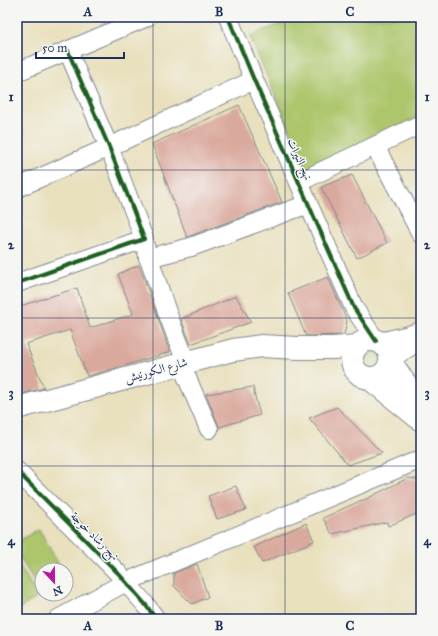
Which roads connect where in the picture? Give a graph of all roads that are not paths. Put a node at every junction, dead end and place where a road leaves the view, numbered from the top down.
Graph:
1 (147, 17) edge
2 (228, 17) edge
3 (68, 51) junction
4 (17, 72) edge
5 (254, 80) junction
6 (421, 124) edge
7 (375, 146) junction
8 (110, 147) junction
9 (299, 182) junction
10 (17, 188) edge
11 (308, 204) junction
12 (421, 234) edge
13 (144, 239) junction
14 (148, 258) junction
15 (17, 283) edge
16 (421, 331) edge
17 (421, 340) edge
18 (297, 348) junction
19 (375, 349) junction
20 (183, 363) junction
21 (363, 374) junction
22 (17, 408) edge
23 (421, 412) edge
24 (421, 420) edge
25 (209, 429) dead end
26 (421, 459) edge
27 (17, 472) edge
28 (126, 582) junction
29 (58, 619) edge
30 (156, 619) edge

1 - 3 street
2 - 5 street, نهج النيرات
3 - 4 street
3 - 8 street
5 - 8 street
5 - 9 street, نهج النيرات
6 - 7 street
7 - 9 street
7 - 12 street
8 - 10 street
8 - 13 street
9 - 11 street, نهج النيرات
11 - 14 street
11 - 19 street, نهج النيرات
13 - 14 street
13 - 15 street
14 - 20 street
16 - 19 street
17 - 19 street
18 - 19 main road, شارع الكورنيش
18 - 20 main road, شارع الكورنيش
18 - 21 main road, شارع الكورنيش
19 - 21 main road
19 - 21 main road
19 - 23 main road
20 - 22 main road, شارع الكورنيش
20 - 25 street
21 - 24 main road, شارع الكورنيش
26 - 28 street
27 - 28 street, نهج رشاد خوجة
28 - 29 street
28 - 30 street, نهج رشاد خوجة

